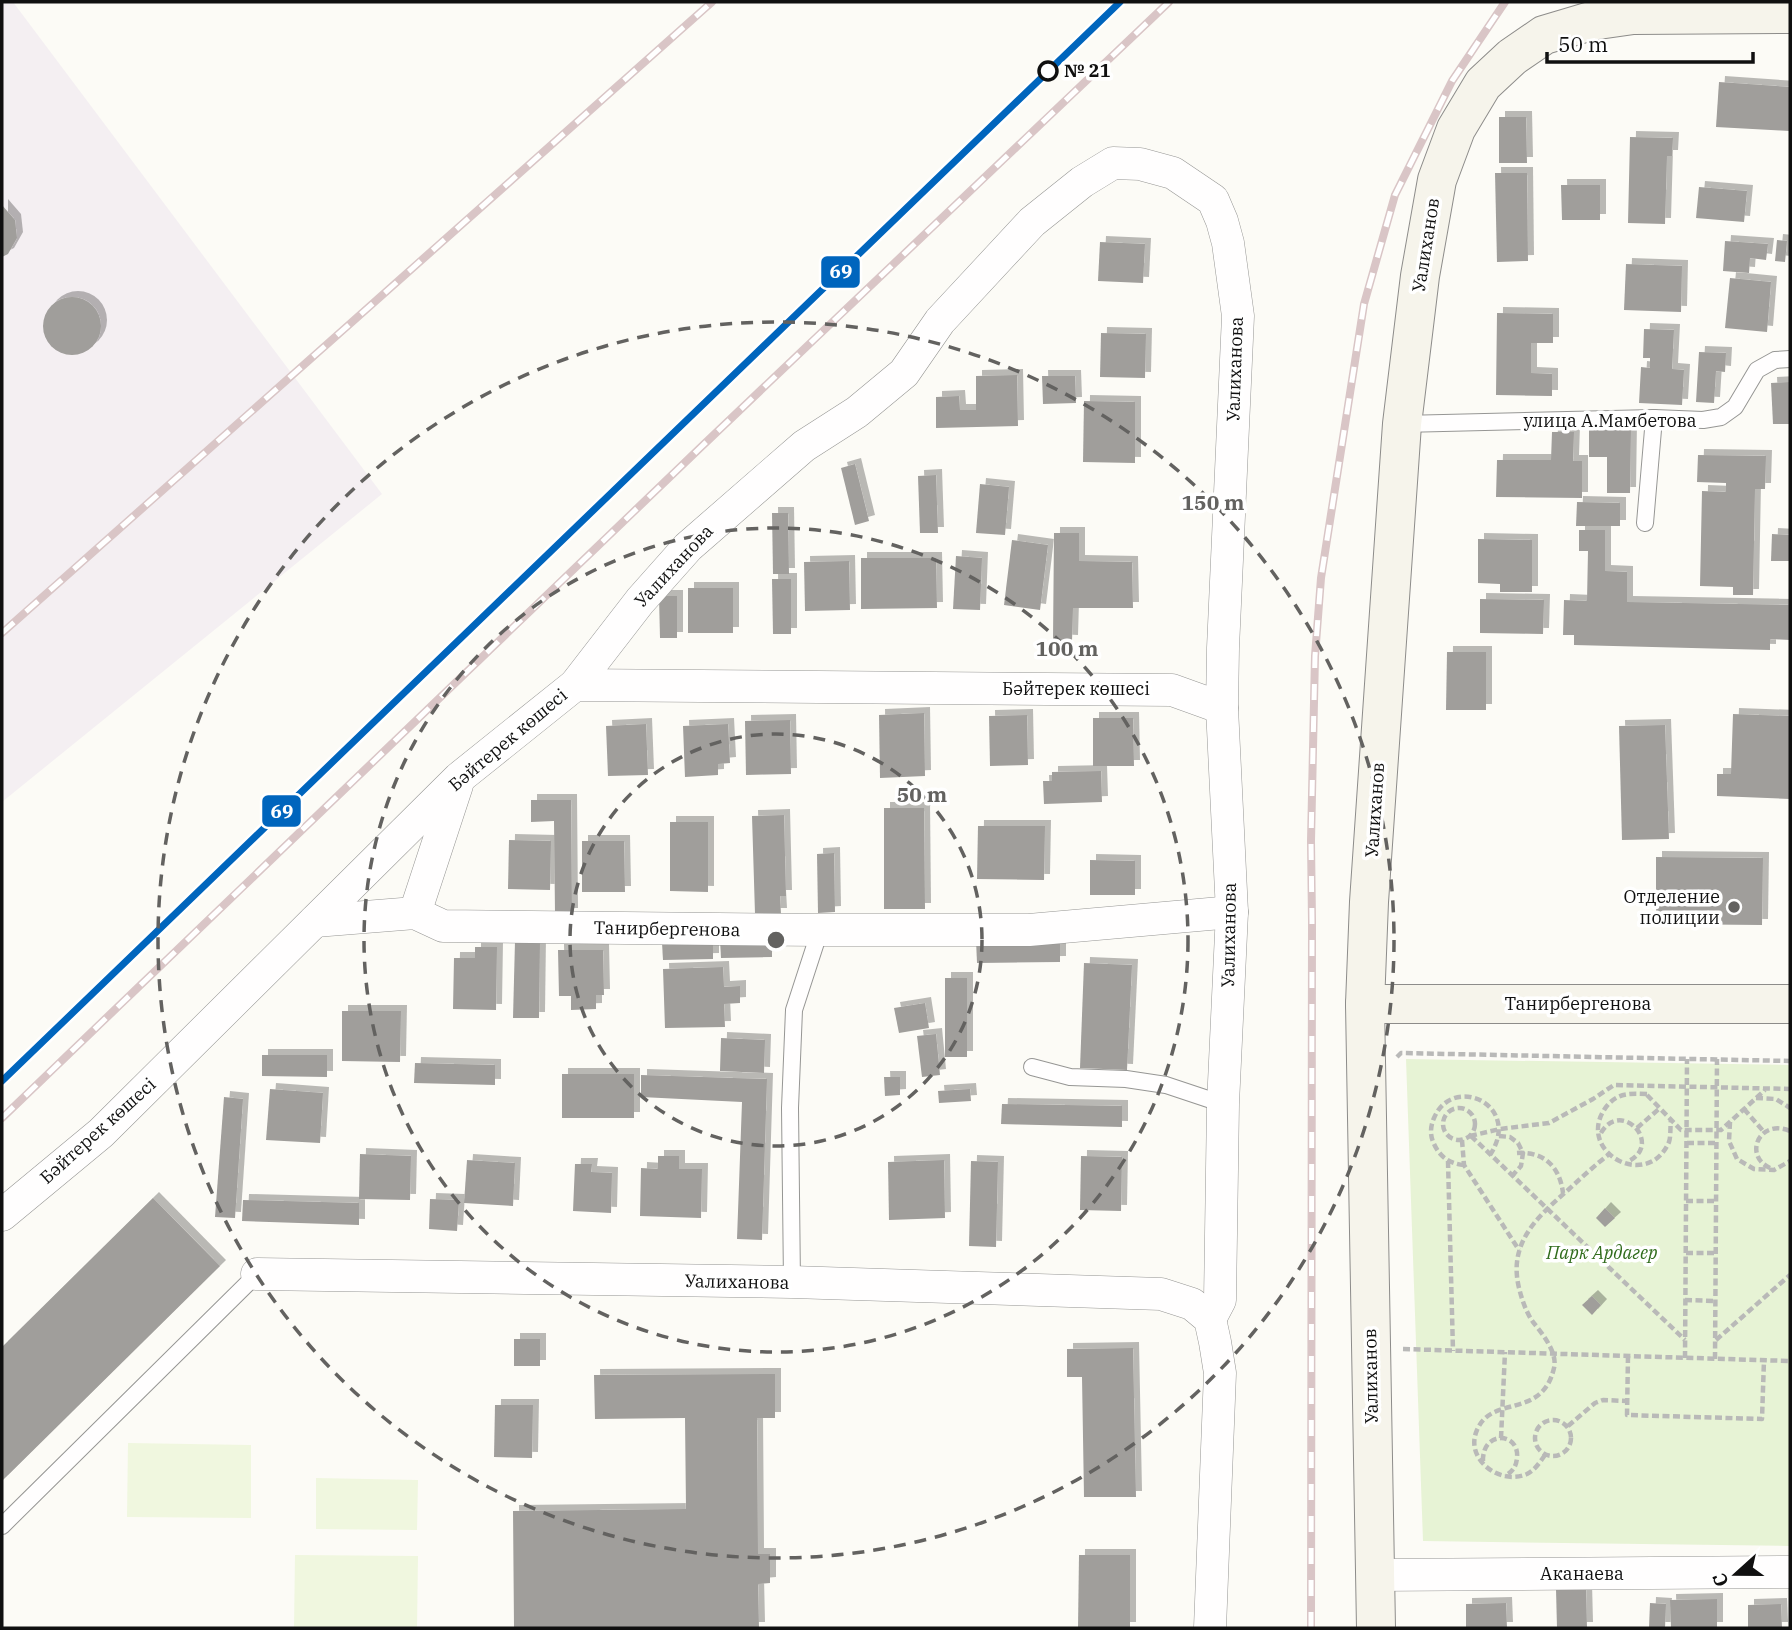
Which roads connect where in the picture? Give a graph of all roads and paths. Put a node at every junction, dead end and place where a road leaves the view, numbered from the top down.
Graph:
1 (1632, 9) edge
2 (1790, 14) edge
3 (1790, 359) edge
4 (1654, 418) junction
5 (1402, 424) junction
6 (1645, 523) dead end
7 (575, 685) junction
8 (1222, 708) junction
9 (459, 778) junction
10 (1232, 912) junction
11 (415, 914) junction
12 (315, 921) junction
13 (820, 930) junction
14 (1366, 1004) junction
15 (1790, 1004) edge
16 (1687, 1059) junction
17 (1717, 1059) junction
18 (1790, 1061) edge
19 (1393, 1062) dead end
20 (1032, 1067) dead end
21 (1640, 1086) junction
22 (1687, 1087) junction
23 (1717, 1088) junction
24 (1766, 1088) junction
25 (1790, 1089) edge
26 (1647, 1094) junction
27 (1756, 1098) junction
28 (1223, 1104) junction
29 (1660, 1108) junction
30 (1790, 1108) edge
31 (1744, 1109) junction
32 (1671, 1120) junction
33 (1730, 1121) junction
34 (1637, 1128) junction
35 (1500, 1129) junction
36 (1687, 1130) junction
37 (1717, 1130) junction
38 (1790, 1130) edge
39 (1764, 1132) junction
40 (1470, 1136) junction
41 (1499, 1136) junction
42 (1599, 1138) junction
43 (1462, 1140) junction
44 (1687, 1143) junction
45 (1717, 1143) junction
46 (1520, 1153) junction
47 (1490, 1155) junction
48 (1608, 1155) junction
49 (1448, 1161) junction
50 (1790, 1161) edge
51 (1623, 1164) junction
52 (1464, 1166) junction
53 (1774, 1170) junction
54 (1512, 1176) junction
55 (1563, 1194) junction
56 (1686, 1201) junction
57 (1716, 1201) junction
58 (1546, 1208) junction
59 (2, 1215) edge
60 (1519, 1251) junction
61 (1686, 1253) junction
62 (1716, 1254) junction
63 (257, 1274) joint
64 (1790, 1275) edge
65 (792, 1283) junction
66 (1685, 1300) junction
67 (1715, 1301) junction
68 (1210, 1319) junction
69 (1685, 1340) junction
70 (1715, 1341) junction
71 (1395, 1348) dead end
72 (1453, 1350) junction
73 (1505, 1352) junction
74 (1553, 1353) junction
75 (1628, 1356) junction
76 (1685, 1357) junction
77 (1715, 1359) junction
78 (1764, 1360) junction
79 (1790, 1361) edge
80 (1627, 1401) junction
81 (1503, 1410) junction
82 (1568, 1426) junction
83 (1501, 1438) junction
84 (1545, 1455) junction
85 (1484, 1465) junction
86 (1504, 1477) junction
87 (2, 1526) edge
88 (1790, 1572) edge
89 (1374, 1575) junction
90 (1210, 1628) edge
91 (1376, 1628) edge

1 - 2 street, Уалиханов
1 - 5 street, Уалиханов
3 - 4 lane, улица А.Мамбетова
4 - 5 lane, улица А.Мамбетова
4 - 6 lane
5 - 14 street, Уалиханов
7 - 8 street, Бәйтерек көшесі
7 - 8 street, Уалиханова
7 - 9 street, Бәйтерек көшесі
8 - 10 street, Уалиханова
9 - 11 street
9 - 12 street, Бәйтерек көшесі
10 - 13 street, Танирбергенова
10 - 28 street, Уалиханова
11 - 12 street, Танирбергенова
11 - 13 street, Танирбергенова
12 - 59 street, Бәйтерек көшесі
13 - 65 lane
14 - 15 street, Танирбергенова
14 - 89 street, Уалиханов
16 - 17 path
16 - 19 path
16 - 22 path
17 - 18 path
17 - 23 path
20 - 28 lane
21 - 22 path
21 - 26 path
21 - 35 path
22 - 23 path
22 - 36 path
23 - 24 path
23 - 37 path
24 - 25 path
24 - 27 path
26 - 29 path
26 - 42 path
27 - 30 path
27 - 31 path
28 - 68 street, Уалиханова
29 - 32 path
29 - 34 path
31 - 33 path
31 - 39 path
32 - 36 path
32 - 51 path
33 - 37 path
33 - 53 path
34 - 42 path
34 - 51 path
35 - 40 path
35 - 41 path
35 - 49 path
36 - 37 path
36 - 44 path
37 - 45 path
38 - 39 path
39 - 53 path
40 - 43 path
40 - 43 path
40 - 47 path
41 - 46 path
41 - 47 path
42 - 48 path
43 - 52 path
44 - 45 path
44 - 56 path
45 - 57 path
46 - 54 path
46 - 55 path
47 - 54 path
48 - 51 path
48 - 55 path
49 - 52 path
49 - 72 path
50 - 53 path
52 - 60 path
54 - 58 path
55 - 58 path
56 - 57 path
56 - 61 path
57 - 62 path
58 - 60 path
58 - 69 path
60 - 74 path
61 - 62 path
61 - 66 path
62 - 67 path
63 - 65 street, Уалиханова
63 - 87 lane
64 - 70 path
65 - 68 street, Уалиханова
66 - 67 path
66 - 69 path
67 - 70 path
68 - 90 street, Уалиханова
69 - 76 path
70 - 77 path
71 - 72 path
72 - 73 path
73 - 74 path
73 - 81 path
74 - 75 path
74 - 81 path
75 - 76 path
75 - 80 path
76 - 77 path
77 - 78 path
78 - 79 path
78 - 80 path
80 - 82 path
81 - 83 path
81 - 85 path
82 - 84 path
82 - 84 path
83 - 85 path
83 - 86 path
84 - 86 path
85 - 86 path
88 - 89 street, Аканаева
89 - 91 street, Уалиханов

